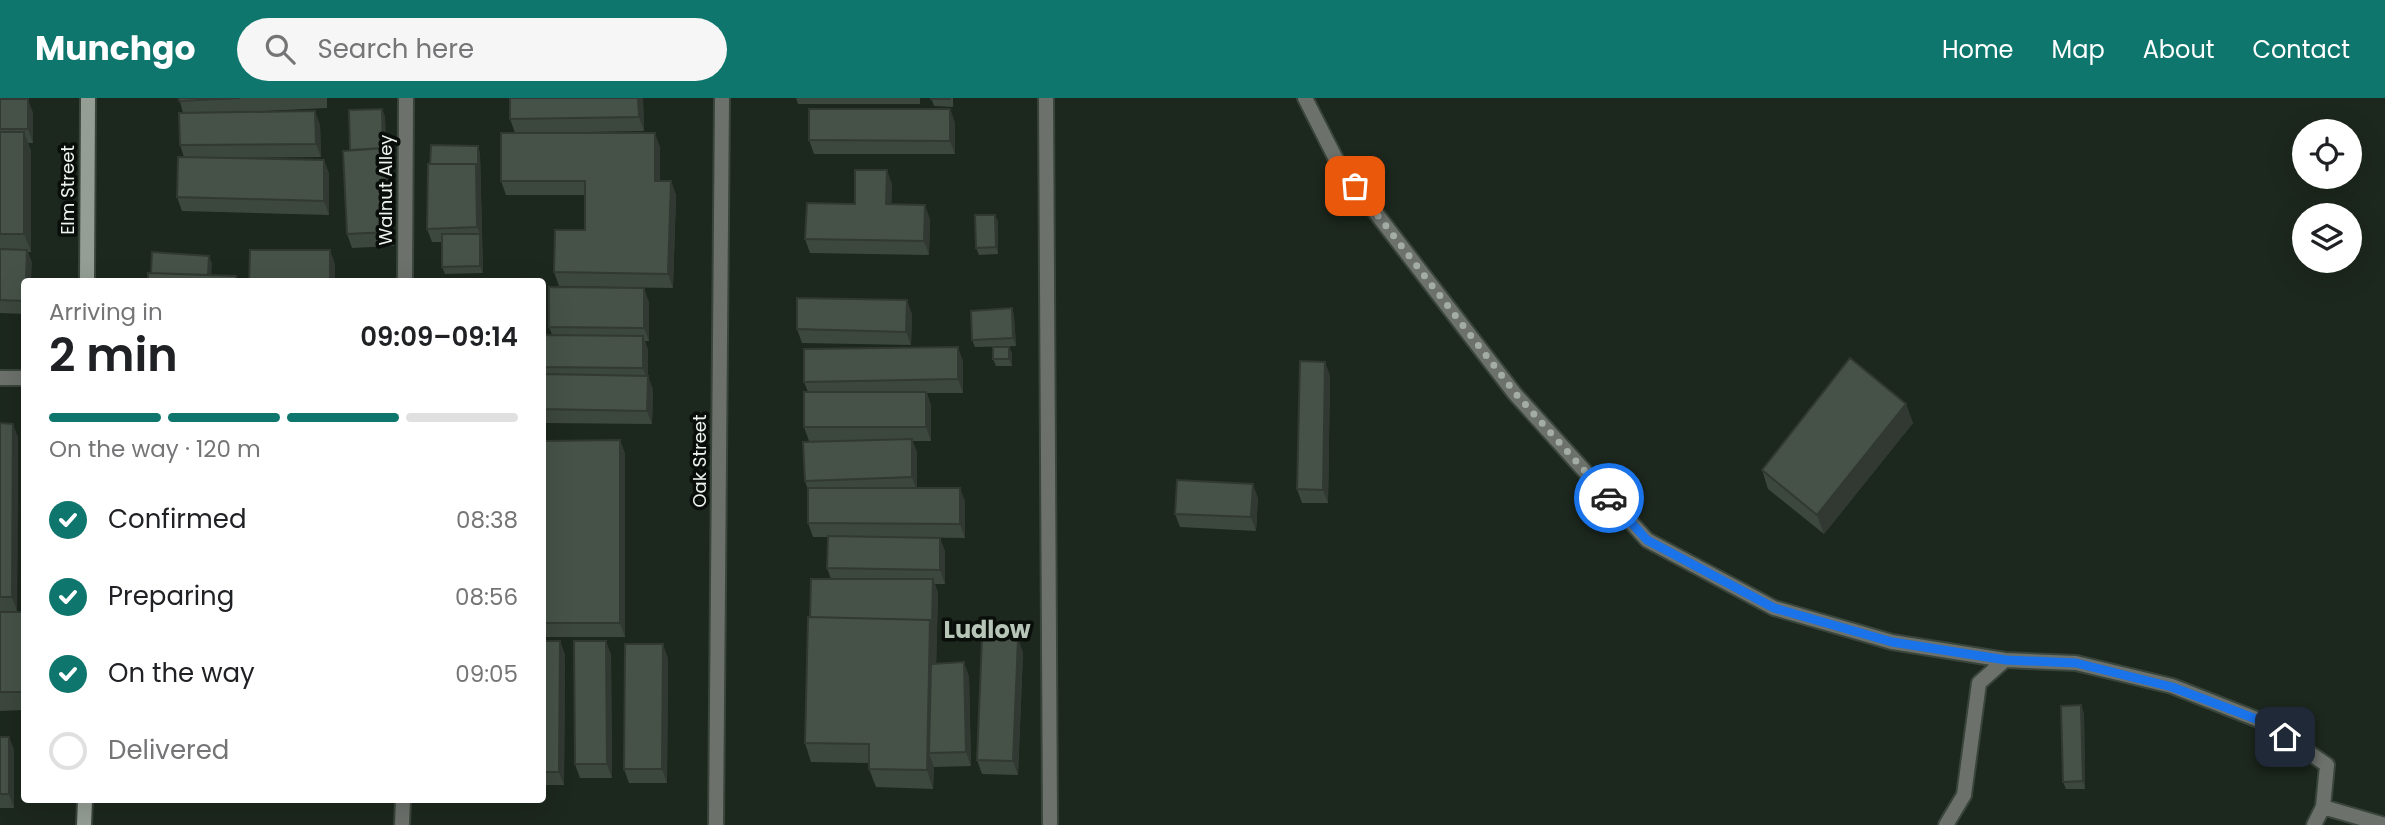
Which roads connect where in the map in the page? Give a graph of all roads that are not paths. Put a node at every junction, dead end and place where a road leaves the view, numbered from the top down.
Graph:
1 (88, 98) edge
2 (406, 98) edge
3 (722, 98) edge
4 (1046, 98) edge
5 (1306, 98) edge
6 (87, 278) edge
7 (405, 278) edge
8 (0, 378) edge
9 (21, 378) edge
10 (2006, 660) junction
11 (85, 803) edge
12 (402, 803) edge
13 (2323, 807) junction
14 (85, 825) edge
15 (402, 825) edge
16 (716, 825) edge
17 (1050, 825) edge
18 (1946, 825) edge
19 (2314, 825) edge
20 (2385, 825) edge

1 - 6 main road, Elm Street
2 - 7 street, Walnut Alley
3 - 16 street, Oak Street
4 - 17 street
5 - 10 street
8 - 9 street
10 - 13 street
10 - 18 street
11 - 14 main road
12 - 15 street
13 - 19 street
13 - 20 street

